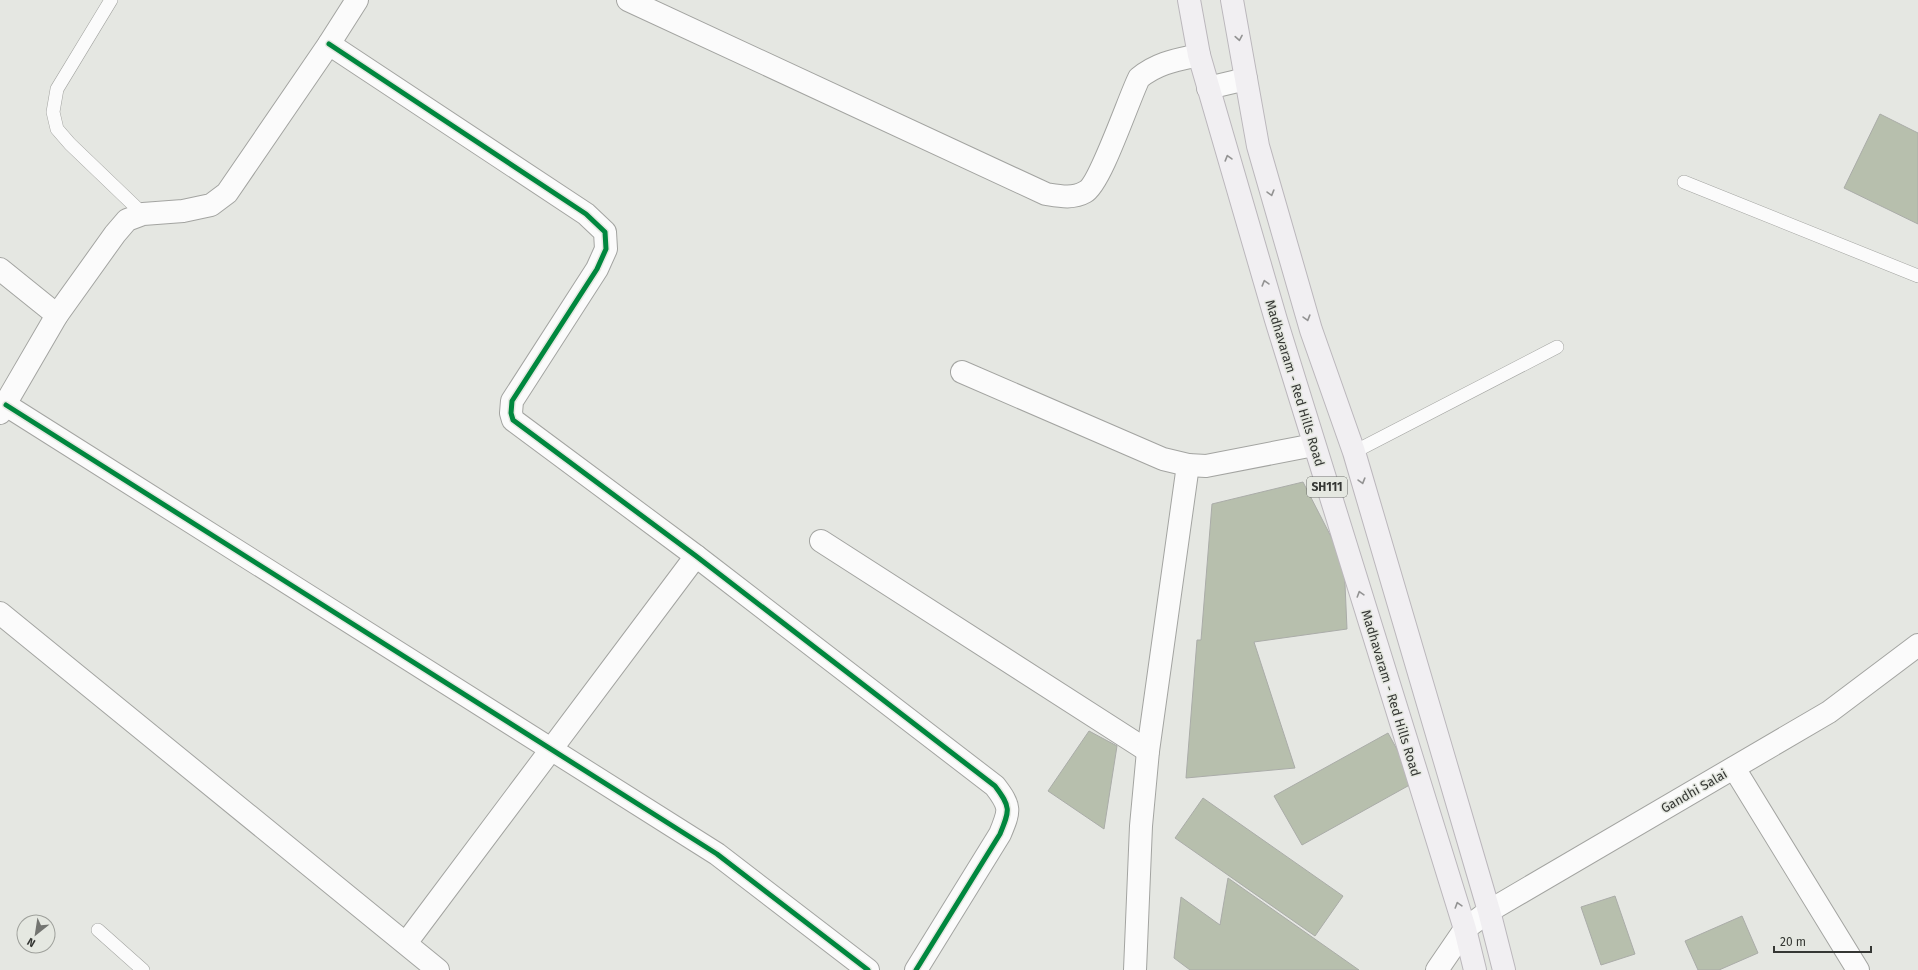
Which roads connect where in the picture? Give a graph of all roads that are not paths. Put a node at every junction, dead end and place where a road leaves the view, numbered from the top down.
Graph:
1 (111, 0) edge
2 (357, 0) edge
3 (628, 0) edge
4 (1189, 0) edge
5 (1232, 0) edge
6 (329, 44) junction
7 (1199, 55) junction
8 (1246, 79) junction
9 (1208, 88) junction
10 (1684, 182) dead end
11 (143, 214) junction
12 (0, 269) edge
13 (1918, 276) edge
14 (57, 316) junction
15 (1557, 348) dead end
16 (962, 372) dead end
17 (3, 409) edge
18 (1314, 445) junction
19 (1354, 452) junction
20 (1188, 465) junction
21 (821, 541) dead end
22 (696, 556) junction
23 (0, 613) edge
24 (1918, 645) edge
25 (551, 751) junction
26 (1148, 751) junction
27 (1734, 768) junction
28 (1489, 911) junction
29 (1465, 928) junction
30 (98, 930) dead end
31 (406, 943) junction
32 (143, 970) edge
33 (438, 970) edge
34 (868, 970) edge
35 (916, 970) edge
36 (1135, 970) edge
37 (1437, 970) edge
38 (1475, 970) edge
39 (1504, 970) edge
40 (1858, 970) edge

1 - 11 lane
2 - 6 street
3 - 7 street
4 - 7 main road, Madhavaram - Red Hills Road / SH111
5 -> 8 main road, SH111
6 - 11 street
6 - 22 street
7 - 9 main road, Madhavaram - Red Hills Road / SH111
8 - 9 street
8 -> 19 main road, SH111
18 -> 9 main road, Madhavaram - Red Hills Road / SH111
10 - 13 lane
11 - 14 street
12 - 14 street
14 - 17 street
15 - 19 lane
16 - 20 street
17 - 25 street
18 - 20 street
29 -> 18 main road, Madhavaram - Red Hills Road / SH111
19 -> 28 main road, SH111
20 - 26 street
21 - 26 street
22 - 25 street
22 - 35 street
23 - 31 street
24 - 27 street, Gandhi Salai
25 - 31 street
25 - 34 street
26 - 36 street
27 - 28 street, Gandhi Salai
27 - 40 street
28 - 29 street, Gandhi Salai
28 - 39 main road, SH111
29 - 37 street
29 - 38 main road, Madhavaram - Red Hills Road / SH111
30 - 32 lane
31 - 33 street

